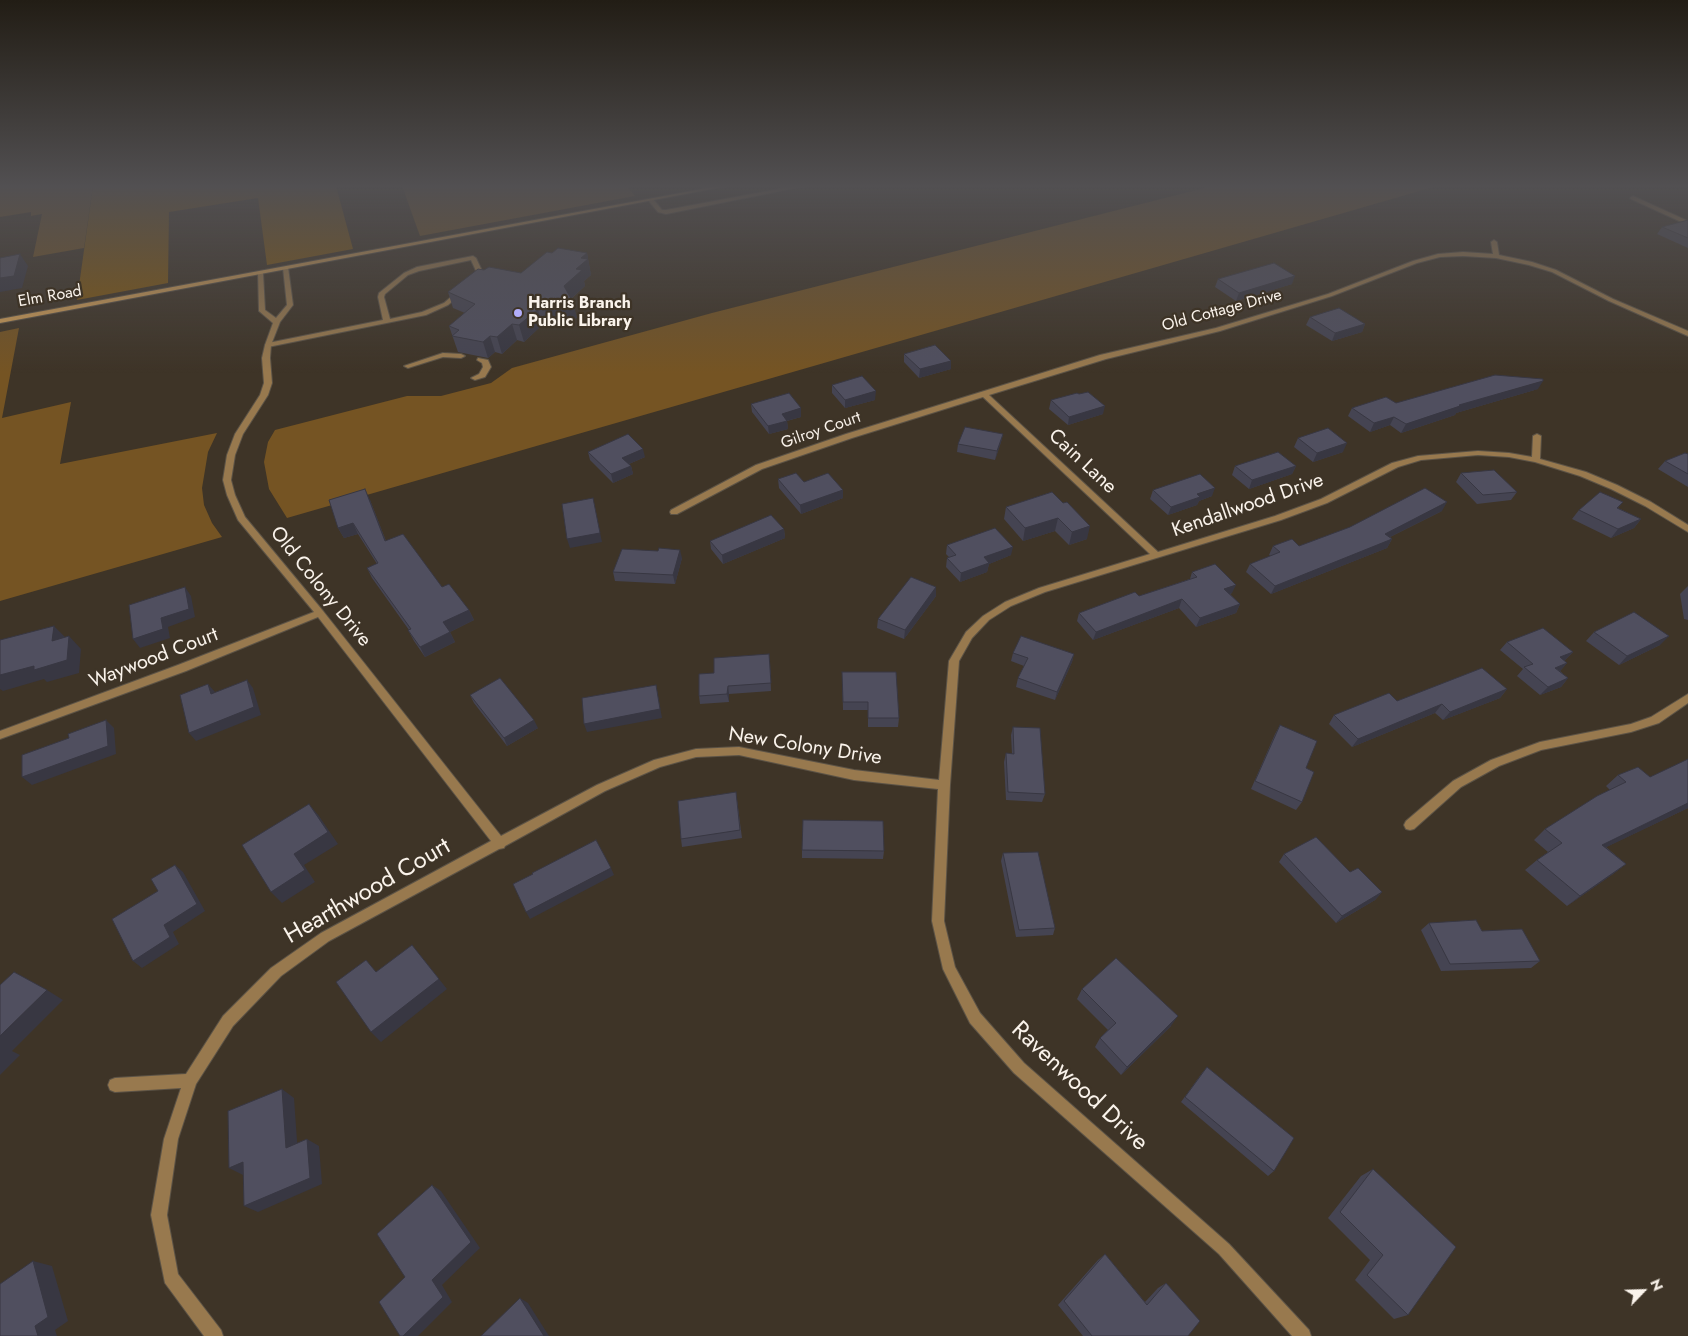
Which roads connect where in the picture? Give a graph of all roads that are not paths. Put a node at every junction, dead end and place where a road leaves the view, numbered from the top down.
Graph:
1 (391, 248) edge
2 (1495, 248) edge
3 (1496, 256) junction
4 (286, 268) junction
5 (260, 273) junction
6 (472, 283) edge
7 (466, 288) edge
8 (0, 321) edge
9 (387, 321) junction
10 (277, 322) junction
11 (1688, 334) edge
12 (268, 345) junction
13 (461, 356) edge
14 (481, 360) edge
15 (408, 366) dead end
16 (475, 378) dead end
17 (984, 394) junction
18 (1537, 436) dead end
19 (1536, 460) junction
20 (674, 512) dead end
21 (1688, 530) edge
22 (1156, 555) junction
23 (320, 612) junction
24 (1688, 698) edge
25 (0, 735) edge
26 (944, 785) junction
27 (1410, 825) dead end
28 (500, 844) junction
29 (190, 1081) junction
30 (115, 1085) dead end
31 (216, 1336) edge
32 (1304, 1336) edge

1 - 4 street, Elm Road
2 - 3 street
3 - 11 street, Old Cottage Drive
3 - 17 street, Old Cottage Drive
4 - 5 street, Elm Road
4 - 10 street, Old Colony Drive
5 - 8 street, Elm Road
5 - 10 street
6 - 9 street
7 - 9 street
9 - 12 street
10 - 12 street, Old Colony Drive
12 - 23 street, Old Colony Drive
13 - 15 street
14 - 16 street
17 - 20 street, Gilroy Court
17 - 22 street, Cain Lane
18 - 19 street
19 - 21 street, Kendallwood Drive
19 - 22 street, Kendallwood Drive
22 - 26 street, Kendallwood Drive
23 - 25 street, Waywood Court
23 - 28 street, Old Colony Drive
24 - 27 street
26 - 28 street, New Colony Drive
26 - 32 street, Ravenwood Drive
28 - 29 street, Hearthwood Court
29 - 30 street
29 - 31 street, Hearthwood Court

